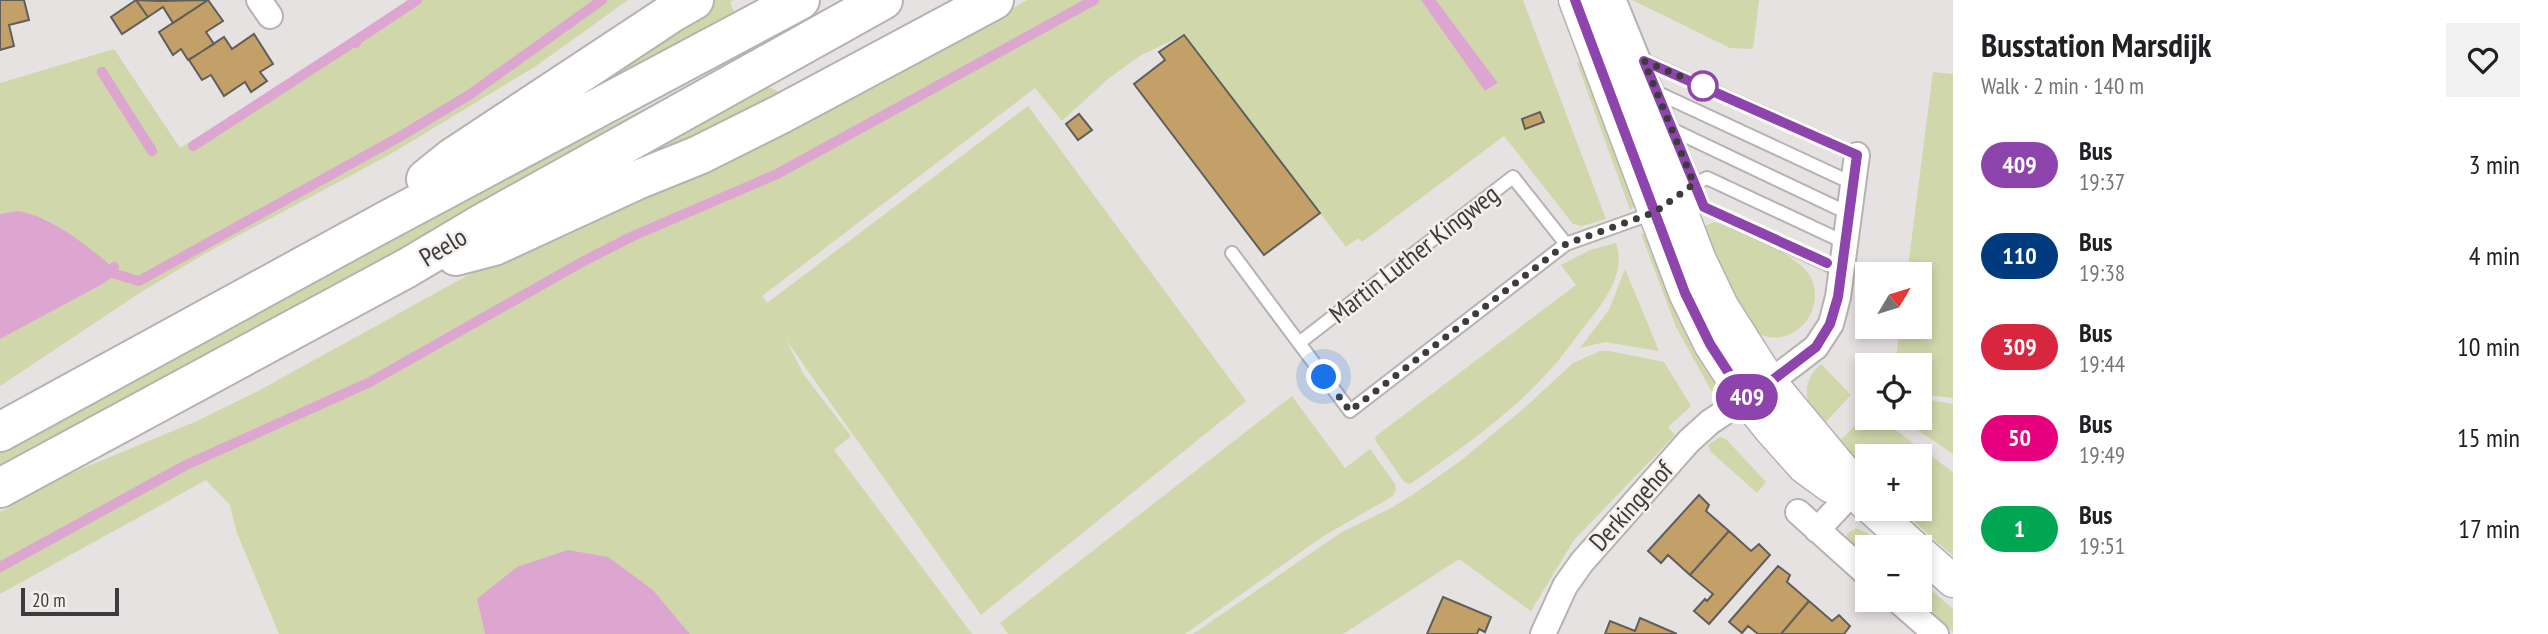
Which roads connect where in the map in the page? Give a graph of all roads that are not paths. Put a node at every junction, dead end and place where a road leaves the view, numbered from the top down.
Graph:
1 (694, 0) edge
2 (800, 0) edge
3 (883, 0) edge
4 (994, 0) edge
5 (1575, 0) edge
6 (1601, 0) edge
7 (1620, 0) edge
8 (1644, 61) junction
9 (1658, 93) junction
10 (1673, 130) junction
11 (1857, 155) joint
12 (1854, 184) junction
13 (1675, 198) junction
14 (1850, 214) junction
15 (384, 222) junction
16 (1846, 243) junction
17 (1566, 244) junction
18 (1232, 254) dead end
19 (407, 268) junction
20 (1842, 271) junction
21 (1299, 343) junction
22 (1758, 390) junction
23 (0, 432) edge
24 (0, 488) edge
25 (1855, 488) edge
26 (1855, 507) edge
27 (1798, 512) dead end
28 (1885, 521) edge
29 (1817, 530) junction
30 (1901, 535) edge
31 (1855, 563) edge
32 (1932, 563) edge
33 (1953, 581) edge
34 (1911, 612) edge
35 (1543, 634) edge
36 (1936, 634) edge

1 - 15 main road
2 - 15 main road, Peelo
3 - 19 main road, Peelo
4 - 19 main road
5 - 13 street
6 - 13 street
7 - 8 lane
8 - 9 lane
8 - 11 lane
9 - 10 lane
9 - 12 lane
10 - 13 lane
10 - 14 lane
11 - 12 street
12 - 14 street
13 - 16 lane
13 - 17 lane
13 - 20 lane
13 - 22 street
14 - 16 street
15 - 23 main road, Peelo
16 - 20 street
17 - 21 lane, Martin Luther Kingweg
17 - 21 lane
18 - 21 lane
19 - 24 main road, Peelo
20 - 22 street
22 - 25 street
22 - 35 street, Derkingehof
26 - 29 street
27 - 29 street
28 - 30 street
29 - 31 street
32 - 33 street
34 - 36 street

